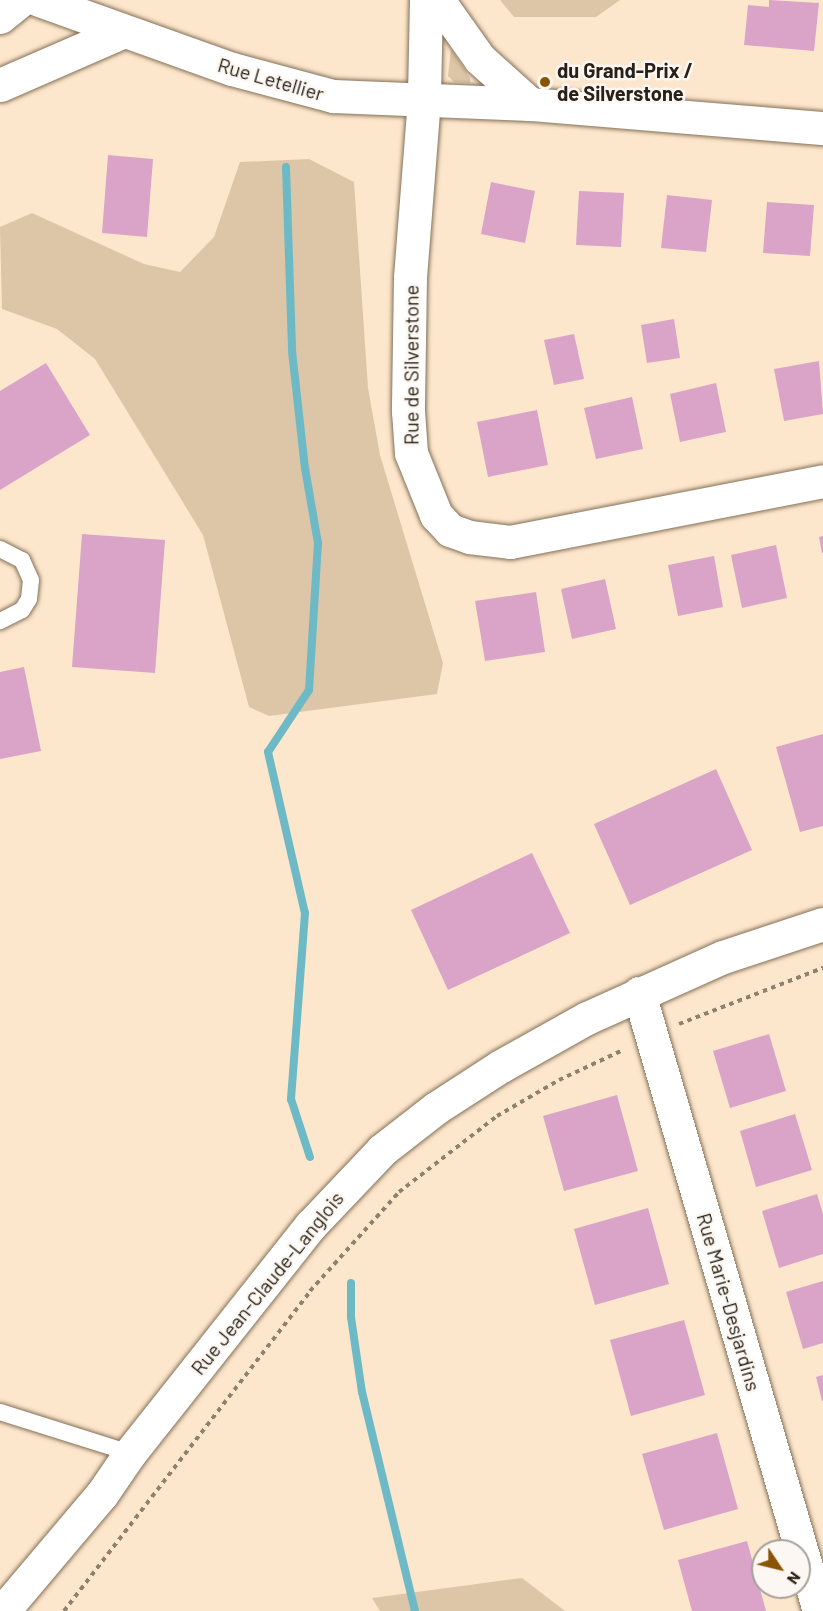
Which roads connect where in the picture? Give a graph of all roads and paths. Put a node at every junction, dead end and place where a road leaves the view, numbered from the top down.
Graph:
1 (39, 0) edge
2 (426, 0) edge
3 (438, 0) edge
4 (124, 31) junction
5 (0, 85) edge
6 (424, 99) junction
7 (530, 104) junction
8 (823, 128) edge
9 (823, 481) edge
10 (0, 549) edge
11 (0, 621) edge
12 (823, 924) edge
13 (823, 968) edge
14 (639, 993) junction
15 (679, 1023) dead end
16 (617, 1053) dead end
17 (0, 1412) edge
18 (130, 1453) junction
19 (3, 1611) edge
20 (64, 1611) edge
21 (819, 1611) edge

1 - 4 street, Rue Letellier
2 - 6 street, Rue de Silverstone
3 - 7 street
4 - 5 street
4 - 6 street, Rue Letellier
6 - 7 street, Rue Letellier
6 - 9 street, Rue de Silverstone
7 - 8 street, Rue Letellier
10 - 11 lane
12 - 14 street, Rue Jean-Claude-Langlois
13 - 15 path
14 - 18 street, Rue Jean-Claude-Langlois
14 - 21 street, Rue Marie-Desjardins
16 - 20 path
17 - 18 lane
18 - 19 street, Rue Jean-Claude-Langlois

